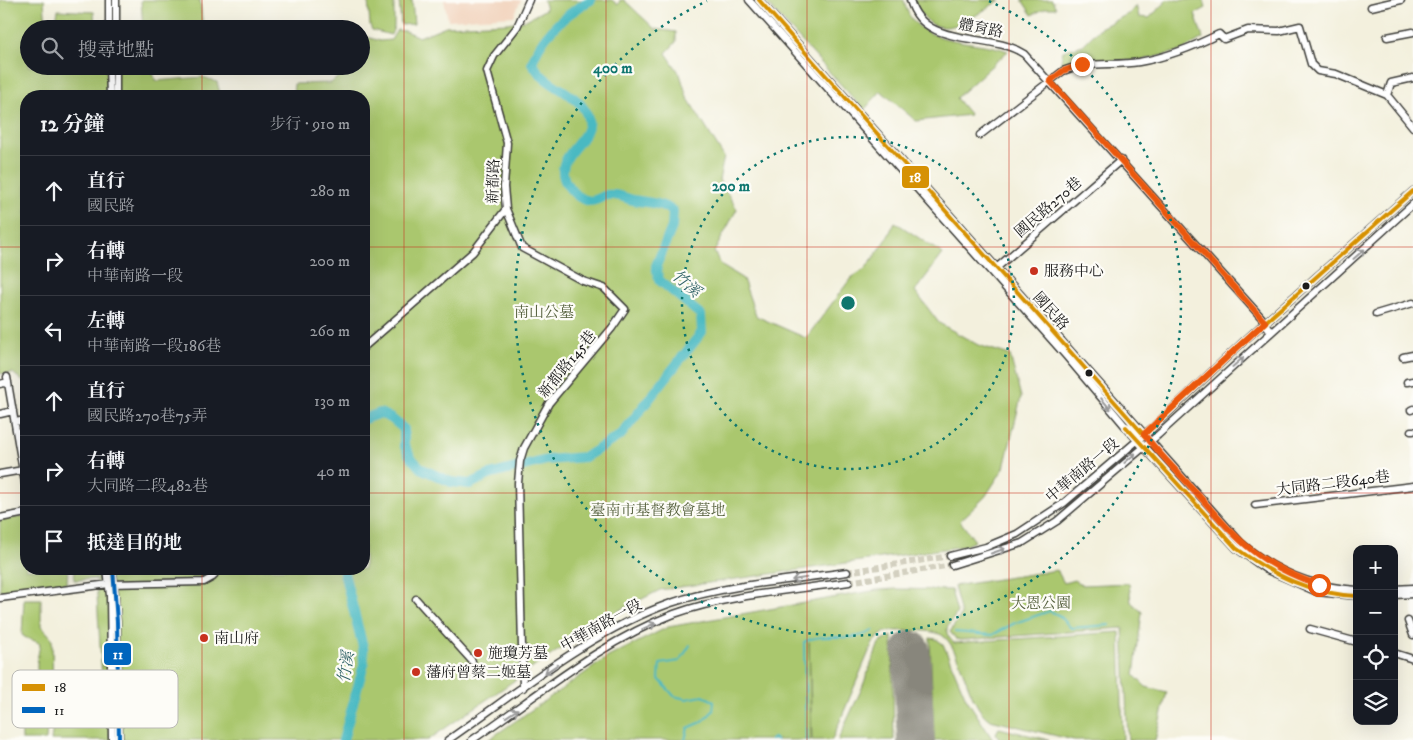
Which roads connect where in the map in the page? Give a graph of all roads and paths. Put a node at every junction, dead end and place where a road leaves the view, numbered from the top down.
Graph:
1 (109, 0) edge
2 (116, 0) edge
3 (529, 0) edge
4 (749, 0) edge
5 (759, 0) edge
6 (910, 0) edge
7 (1401, 0) edge
8 (1371, 7) dead end
9 (109, 20) edge
10 (116, 20) edge
11 (1413, 32) edge
12 (1387, 37) dead end
13 (109, 75) edge
14 (116, 75) edge
15 (1413, 78) edge
16 (1050, 81) junction
17 (110, 90) edge
18 (116, 90) edge
19 (1387, 95) junction
20 (1413, 127) edge
21 (980, 135) dead end
22 (1121, 160) junction
23 (1413, 191) edge
24 (1413, 204) edge
25 (506, 210) junction
26 (994, 271) junction
27 (1413, 303) edge
28 (1376, 314) dead end
29 (1265, 322) junction
30 (1271, 332) junction
31 (370, 342) edge
32 (1413, 355) edge
33 (1403, 357) dead end
34 (0, 384) edge
35 (13, 411) junction
36 (0, 414) edge
37 (20, 421) edge
38 (15, 422) junction
39 (1144, 434) junction
40 (1137, 440) junction
41 (1150, 442) junction
42 (1144, 446) junction
43 (20, 452) edge
44 (20, 471) edge
45 (0, 474) edge
46 (1413, 486) edge
47 (1255, 505) dead end
48 (20, 514) edge
49 (0, 518) edge
50 (950, 556) tunnel mouth
51 (952, 565) tunnel mouth
52 (847, 572) tunnel mouth
53 (109, 575) edge
54 (113, 575) edge
55 (214, 575) edge
56 (849, 582) tunnel mouth
57 (112, 584) junction
58 (1413, 588) edge
59 (1398, 589) edge
60 (1353, 590) edge
61 (1413, 594) edge
62 (1398, 595) edge
63 (1353, 596) edge
64 (0, 598) edge
65 (416, 599) dead end
66 (1408, 621) dead end
67 (1310, 629) dead end
68 (1413, 635) edge
69 (1353, 641) edge
70 (1398, 654) edge
71 (1413, 658) edge
72 (472, 662) dead end
73 (112, 670) edge
74 (115, 670) edge
75 (523, 688) junction
76 (448, 740) edge
77 (472, 740) edge

1 - 9 street
2 - 10 street
3 - 25 street, 新都路
4 - 26 street, 國民路
5 - 26 street, 國民路
6 - 16 street, 體育路
7 - 8 street
11 - 12 street
13 - 17 street
14 - 18 street
15 - 19 street
16 - 19 street
16 - 21 street
16 - 22 street, 體育路
19 - 20 street
22 - 26 street, 國民路270巷
22 - 29 street, 體育路
23 - 29 street, 中華南路一段
30 -> 24 street, 中華南路一段
25 - 31 street, 新都路
25 - 75 street, 新都路145巷
26 - 39 street, 國民路
26 -> 40 street, 國民路
27 - 28 street
29 - 30 street, 體育路
29 - 39 street, 中華南路一段
41 -> 30 street, 中華南路一段
32 - 33 street
34 - 35 street
35 - 36 street
35 - 38 street
37 - 38 street
38 - 43 street
39 - 40 street, 中華南路一段
39 - 41 street, 國民路
40 - 42 street, 國民路
40 - 50 street, 中華南路一段
41 - 42 street, 中華南路一段
41 - 60 street, 國民路
51 -> 42 street, 中華南路一段
42 - 63 street, 國民路
44 - 45 street
46 - 47 street, 大同路二段640巷
48 - 49 street
52 -> 75 street, 中華南路一段
53 - 57 street
54 - 57 street
55 - 57 street
77 -> 56 street, 中華南路一段
57 - 64 street
57 - 73 street
57 - 74 street
58 - 59 street
61 - 62 street
65 - 72 street
66 - 68 street
67 - 69 street
70 - 71 street
75 - 76 street, 中華南路一段

